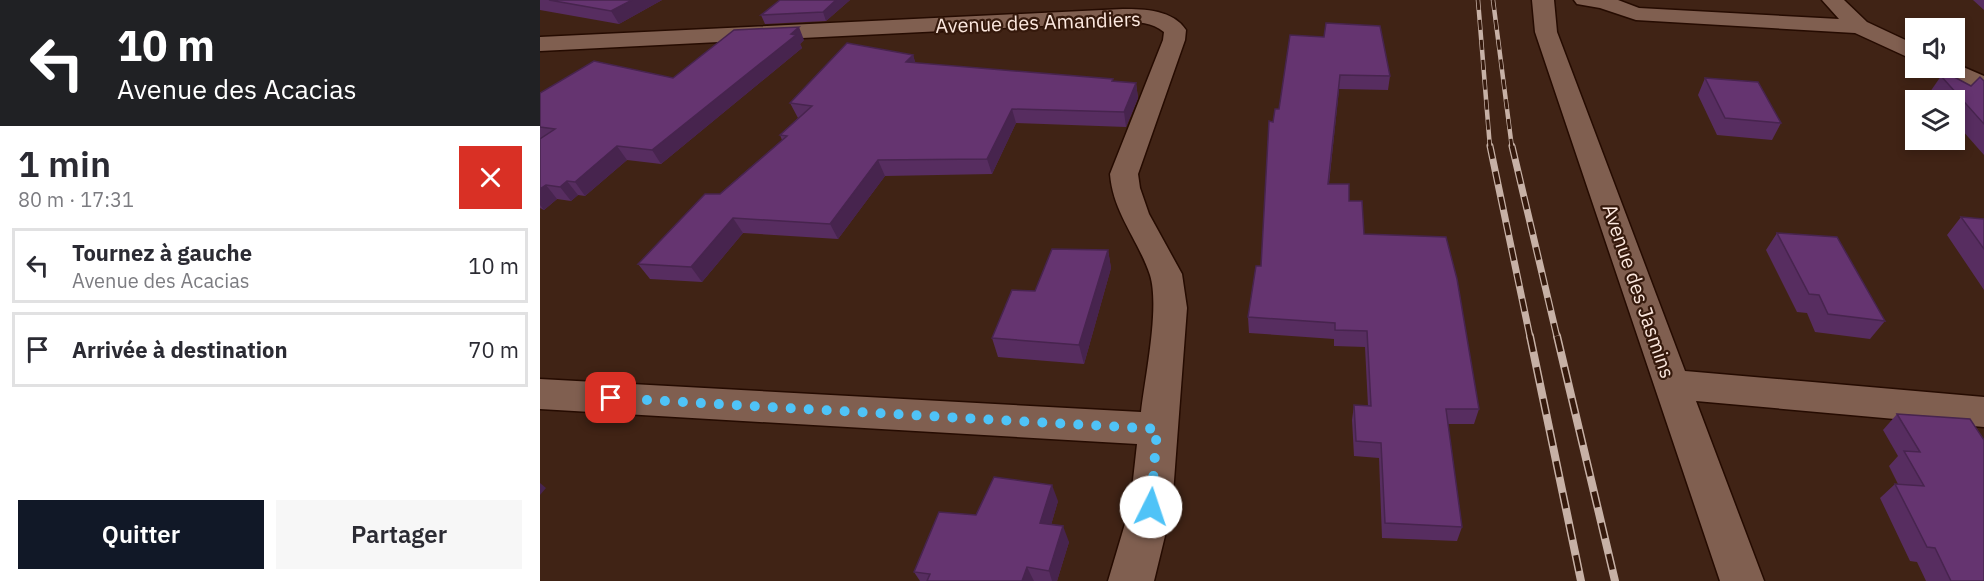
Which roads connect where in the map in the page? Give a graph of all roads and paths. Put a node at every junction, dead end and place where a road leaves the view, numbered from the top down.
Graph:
1 (1543, 0) edge
2 (1662, 0) edge
3 (1603, 1) edge
4 (1837, 6) edge
5 (1148, 8) edge
6 (1859, 27) junction
7 (540, 44) edge
8 (1905, 49) edge
9 (1965, 76) edge
10 (1984, 85) edge
11 (1672, 384) junction
12 (540, 394) edge
13 (1984, 412) edge
14 (1157, 429) junction
15 (1131, 581) edge
16 (1742, 581) edge

1 - 11 street, Avenue des Jasmins
2 - 4 street
3 - 6 street
4 - 6 street
5 - 7 street, Avenue des Amandiers
5 - 14 street, Avenue des Amandiers
6 - 8 street
9 - 10 street
11 - 13 street
11 - 16 street, Avenue des Jasmins
12 - 14 street
14 - 15 street, Avenue des Amandiers

